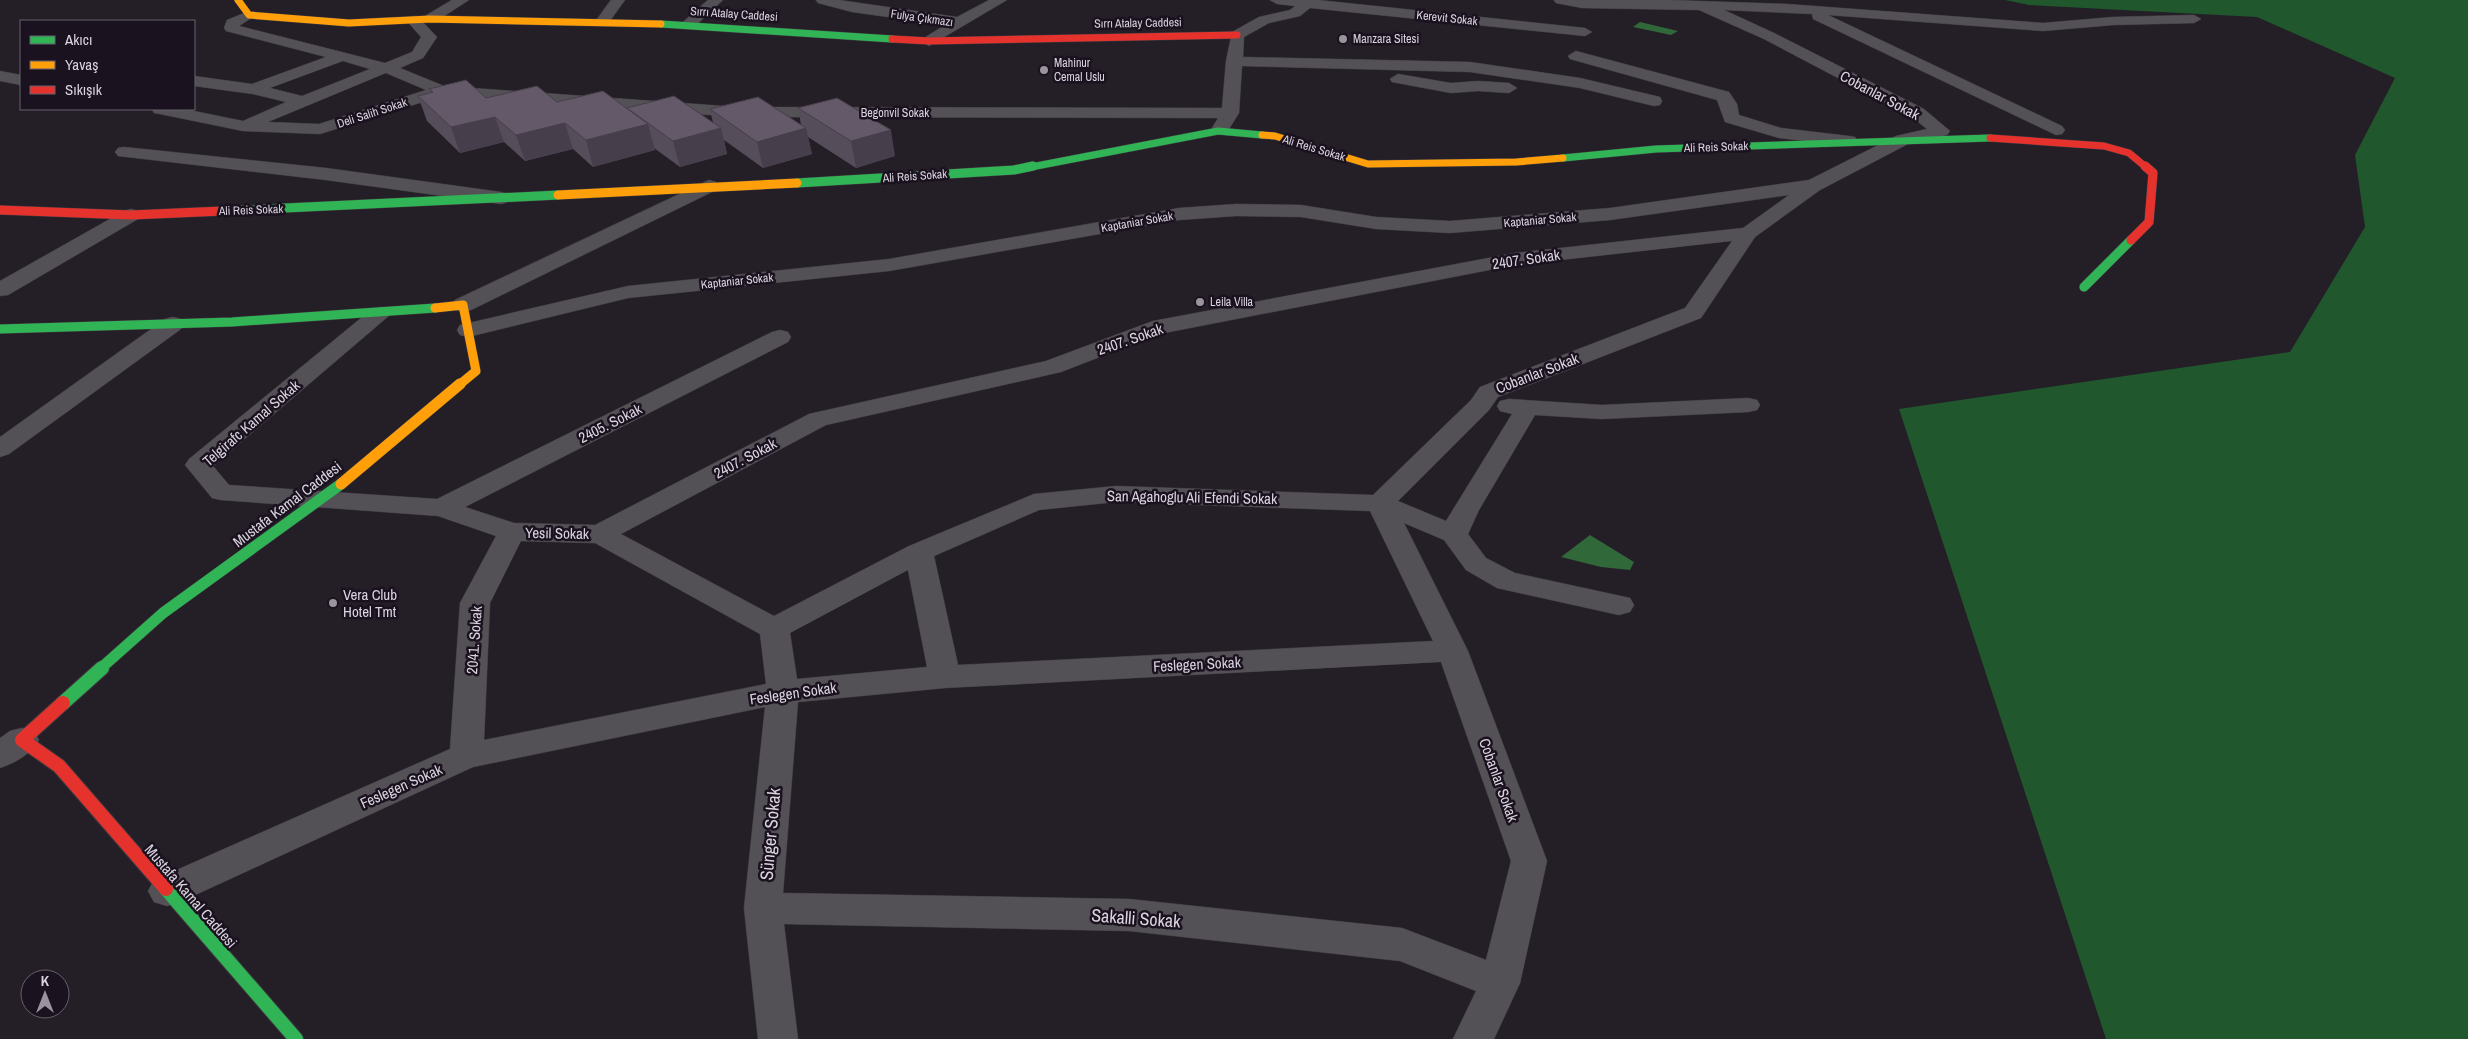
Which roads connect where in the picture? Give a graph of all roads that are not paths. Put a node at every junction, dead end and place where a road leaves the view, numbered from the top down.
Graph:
1 (238, 0) edge
2 (462, 0) edge
3 (618, 0) edge
4 (716, 0) edge
5 (823, 0) edge
6 (1000, 0) edge
7 (1277, 0) edge
8 (1380, 0) edge
9 (1561, 0) edge
10 (1306, 1) edge
11 (1358, 4) edge
12 (1703, 6) junction
13 (1808, 10) junction
14 (1295, 13) junction
15 (248, 15) junction
16 (430, 19) junction
17 (413, 20) junction
18 (2194, 20) dead end
19 (602, 22) junction
20 (959, 22) junction
21 (688, 25) junction
22 (1585, 32) dead end
23 (1237, 35) junction
24 (929, 41) junction
25 (1576, 56) dead end
26 (340, 57) junction
27 (1234, 61) junction
28 (1330, 64) junction
29 (387, 68) junction
30 (0, 76) edge
31 (20, 80) edge
32 (195, 81) edge
33 (253, 89) junction
34 (441, 91) junction
35 (1528, 92) dead end
36 (301, 101) junction
37 (1654, 101) dead end
38 (165, 110) edge
39 (1230, 113) junction
40 (243, 126) junction
41 (2056, 130) dead end
42 (1218, 131) junction
43 (1902, 140) junction
44 (1850, 142) junction
45 (124, 152) dead end
46 (709, 186) junction
47 (1812, 186) junction
48 (501, 198) junction
49 (0, 210) edge
50 (131, 215) junction
51 (1748, 233) junction
52 (2084, 288) dead end
53 (0, 290) edge
54 (463, 305) junction
55 (380, 314) junction
56 (173, 324) junction
57 (0, 329) edge
58 (468, 330) junction
59 (780, 337) dead end
60 (1480, 404) junction
61 (1748, 404) dead end
62 (1528, 407) junction
63 (0, 449) edge
64 (320, 501) junction
65 (1380, 503) junction
66 (440, 508) junction
67 (512, 532) junction
68 (600, 534) junction
69 (1454, 534) junction
70 (919, 552) junction
71 (1619, 605) dead end
72 (774, 629) junction
73 (1453, 651) junction
74 (945, 677) junction
75 (783, 692) junction
76 (11, 748) edge
77 (466, 756) junction
78 (167, 891) junction
79 (763, 908) junction
80 (1500, 983) junction
81 (296, 1039) edge
82 (778, 1039) edge
83 (1473, 1039) edge

1 - 15 street
2 - 16 street
3 - 19 street
4 - 21 street
5 - 20 street, Fulya Çıkmazı
6 - 20 street
7 - 10 street, Kerevit Sokak
8 - 11 street
9 - 12 street
10 - 11 street, Kerevit Sokak
10 - 14 street
11 - 14 street
11 - 22 street, Kerevit Sokak
12 - 13 street
12 - 43 street, Cobanlar Sokak
13 - 18 street
13 - 41 street
14 - 23 street
15 - 17 street, Sırrı Atalay Caddesi
15 - 26 street, Deli Salih Sokak
16 - 17 street, Sırrı Atalay Caddesi
16 - 19 street, Sırrı Atalay Caddesi
17 - 29 street
19 - 21 street, Sırrı Atalay Caddesi
20 - 24 street, Fulya Çıkmazı
21 - 24 street, Sırrı Atalay Caddesi
23 - 24 street, Sırrı Atalay Caddesi
23 - 27 street
25 - 44 street
26 - 29 street, Deli Salih Sokak
26 - 33 street
27 - 28 street
27 - 39 street
28 - 35 street
28 - 37 street
29 - 34 street, Deli Salih Sokak
29 - 36 street
30 - 31 street
32 - 33 street
33 - 36 street
34 - 39 street, Begonvil Sokak
34 - 40 street, Deli Salih Sokak
36 - 40 street
38 - 40 street, Deli Salih Sokak
39 - 42 street
42 - 44 street, Ali Reis Sokak
42 - 46 street, Ali Reis Sokak
43 - 44 street, Ali Reis Sokak
43 - 47 street, Cobanlar Sokak
43 - 52 street, Ali Reis Sokak
45 - 48 street, Ali Reis Sokak
46 - 48 street, Ali Reis Sokak
46 - 54 street
47 - 51 street, Cobanlar Sokak
47 - 58 street, Kaptaniar Sokak
48 - 50 street, Ali Reis Sokak
49 - 50 street, Ali Reis Sokak
50 - 53 street
51 - 60 street, Cobanlar Sokak
51 - 68 street, 2407. Sokak
54 - 55 street
54 - 58 street, Mustafa Kamal Caddesi
55 - 56 street
55 - 64 street, Telgirafc Kamal Sokak
56 - 57 street
56 - 63 street
58 - 64 street, Mustafa Kamal Caddesi
59 - 66 street, 2405. Sokak
60 - 62 street
60 - 65 street, Cobanlar Sokak
61 - 62 street
62 - 69 street
64 - 66 street, Yesil Sokak
64 - 76 street, Mustafa Kamal Caddesi
65 - 69 street, San Agahoglu Ali Efendi Sokak
65 - 70 street, San Agahoglu Ali Efendi Sokak
65 - 73 street, Cobanlar Sokak
66 - 67 street, Yesil Sokak
67 - 68 street, Yesil Sokak
67 - 77 street, 2041. Sokak
68 - 72 street, Yesil Sokak
69 - 71 street
70 - 72 street, San Agahoglu Ali Efendi Sokak
70 - 74 street
72 - 75 street, Sünger Sokak
73 - 74 street, Feslegen Sokak
73 - 80 street, Cobanlar Sokak
74 - 75 street, Feslegen Sokak
75 - 77 street, Feslegen Sokak
75 - 79 street, Sünger Sokak
76 - 78 street, Mustafa Kamal Caddesi
77 - 78 street, Feslegen Sokak
78 - 81 street, Mustafa Kamal Caddesi
79 - 80 street, Sakalli Sokak
79 - 82 street, Sünger Sokak
80 - 83 street, Cobanlar Sokak

